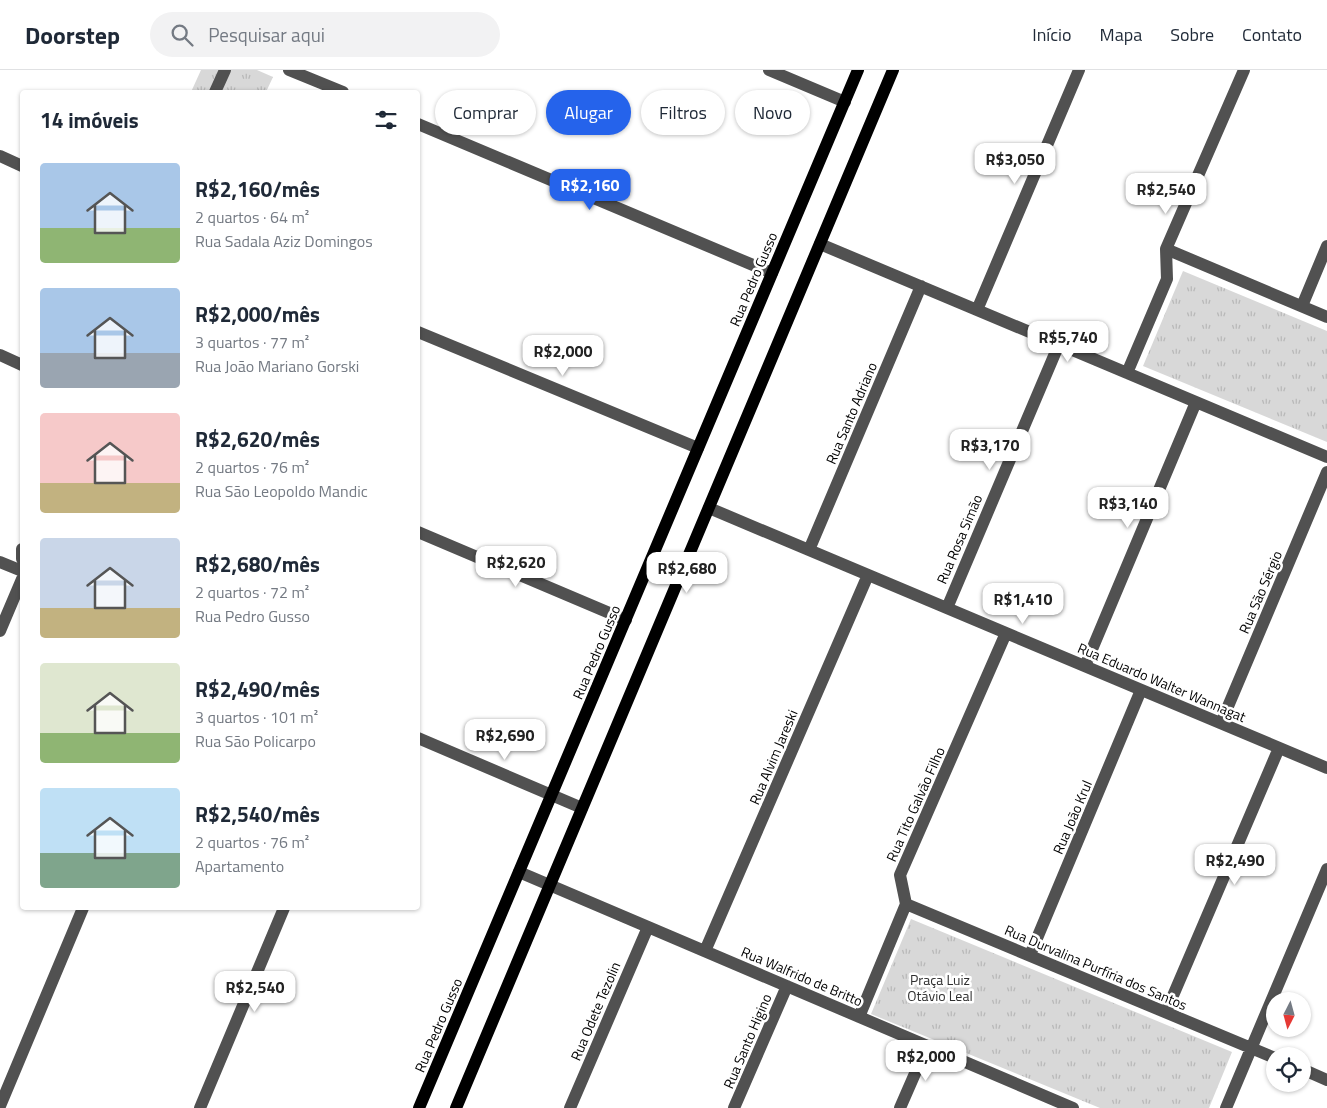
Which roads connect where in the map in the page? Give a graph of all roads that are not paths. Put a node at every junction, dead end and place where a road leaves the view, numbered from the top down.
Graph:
1 (225, 70) edge
2 (289, 70) edge
3 (768, 70) edge
4 (858, 70) edge
5 (893, 70) edge
6 (1079, 70) edge
7 (1244, 70) edge
8 (216, 90) edge
9 (338, 90) edge
10 (845, 102) junction
11 (420, 125) edge
12 (0, 156) edge
13 (20, 165) edge
14 (820, 244) junction
15 (1327, 246) edge
16 (1166, 249) junction
17 (772, 273) junction
18 (920, 286) junction
19 (1302, 306) junction
20 (977, 310) junction
21 (1327, 317) edge
22 (420, 333) edge
23 (1059, 344) junction
24 (0, 355) edge
25 (20, 364) edge
26 (1127, 373) junction
27 (1196, 402) junction
28 (698, 448) junction
29 (1327, 457) edge
30 (1327, 472) edge
31 (708, 508) junction
32 (420, 533) edge
33 (810, 550) junction
34 (0, 562) edge
35 (20, 570) edge
36 (868, 575) junction
37 (20, 584) edge
38 (946, 608) junction
39 (626, 620) junction
40 (0, 631) edge
41 (1006, 633) junction
42 (1084, 666) junction
43 (1141, 690) junction
44 (1220, 723) junction
45 (420, 739) edge
46 (1280, 748) junction
47 (1327, 768) edge
48 (552, 795) junction
49 (582, 808) junction
50 (1327, 869) edge
51 (519, 872) junction
52 (550, 885) junction
53 (906, 904) junction
54 (82, 910) edge
55 (283, 910) edge
56 (648, 927) junction
57 (706, 951) junction
58 (1030, 955) junction
59 (786, 986) junction
60 (1166, 1012) junction
61 (859, 1017) junction
62 (927, 1046) junction
63 (1252, 1048) junction
64 (1266, 1054) edge
65 (1311, 1073) edge
66 (1327, 1080) edge
67 (0, 1106) edge
68 (1066, 1107) edge
69 (200, 1108) edge
70 (419, 1108) edge
71 (456, 1108) edge
72 (570, 1108) edge
73 (734, 1108) edge
74 (900, 1108) edge
75 (1226, 1108) edge

1 - 8 street
2 - 9 street
3 - 10 street
4 - 10 main road, Rua Pedro Gusso
5 - 14 main road
6 - 20 street
7 - 16 street
10 - 17 main road, Rua Pedro Gusso
11 - 17 street
12 - 13 street
14 - 18 street
14 - 31 main road
15 - 19 street
16 - 19 street
16 - 26 street
17 - 28 main road, Rua Pedro Gusso
18 - 20 street
18 - 33 street, Rua Santo Adriano
19 - 21 street
20 - 23 street
22 - 28 street
23 - 26 street
23 - 38 street, Rua Rosa Simão
24 - 25 street
26 - 27 street
27 - 29 street
27 - 42 street
28 - 39 main road, Rua Pedro Gusso
30 - 44 street, Rua São Sérgio
31 - 33 street, Rua Eduardo Walter Wannagat
31 - 49 main road
32 - 39 street
33 - 36 street, Rua Eduardo Walter Wannagat
34 - 35 street
36 - 38 street, Rua Eduardo Walter Wannagat
36 - 57 street, Rua Alvim Jareski
37 - 40 street
38 - 41 street, Rua Eduardo Walter Wannagat
39 - 48 main road, Rua Pedro Gusso
41 - 42 street, Rua Eduardo Walter Wannagat
41 - 53 street, Rua Tito Galvão Filho
42 - 43 street, Rua Eduardo Walter Wannagat
43 - 44 street, Rua Eduardo Walter Wannagat
43 - 58 street, Rua João Krul
44 - 46 street, Rua Eduardo Walter Wannagat
45 - 48 street
46 - 47 street, Rua Eduardo Walter Wannagat
46 - 60 street
48 - 49 street
48 - 51 main road, Rua Pedro Gusso
49 - 52 main road
50 - 63 street
51 - 52 street, Rua Walfrido de Britto
51 - 70 main road, Rua Pedro Gusso
52 - 56 street, Rua Walfrido de Britto
52 - 71 main road
53 - 58 street, Rua Durvalina Purfíria dos Santos
53 - 61 street
54 - 67 street
55 - 69 street
56 - 57 street, Rua Walfrido de Britto
56 - 72 street, Rua Odete Tezolin
57 - 59 street, Rua Walfrido de Britto
58 - 60 street, Rua Durvalina Purfíria dos Santos
59 - 61 street, Rua Walfrido de Britto
59 - 73 street, Rua Santo Higino
60 - 63 street, Rua Durvalina Purfíria dos Santos
61 - 62 street, Rua Walfrido de Britto
62 - 68 street, Rua Walfrido de Britto
62 - 74 street
63 - 64 street, Rua Durvalina Purfíria dos Santos
63 - 75 street
65 - 66 street

